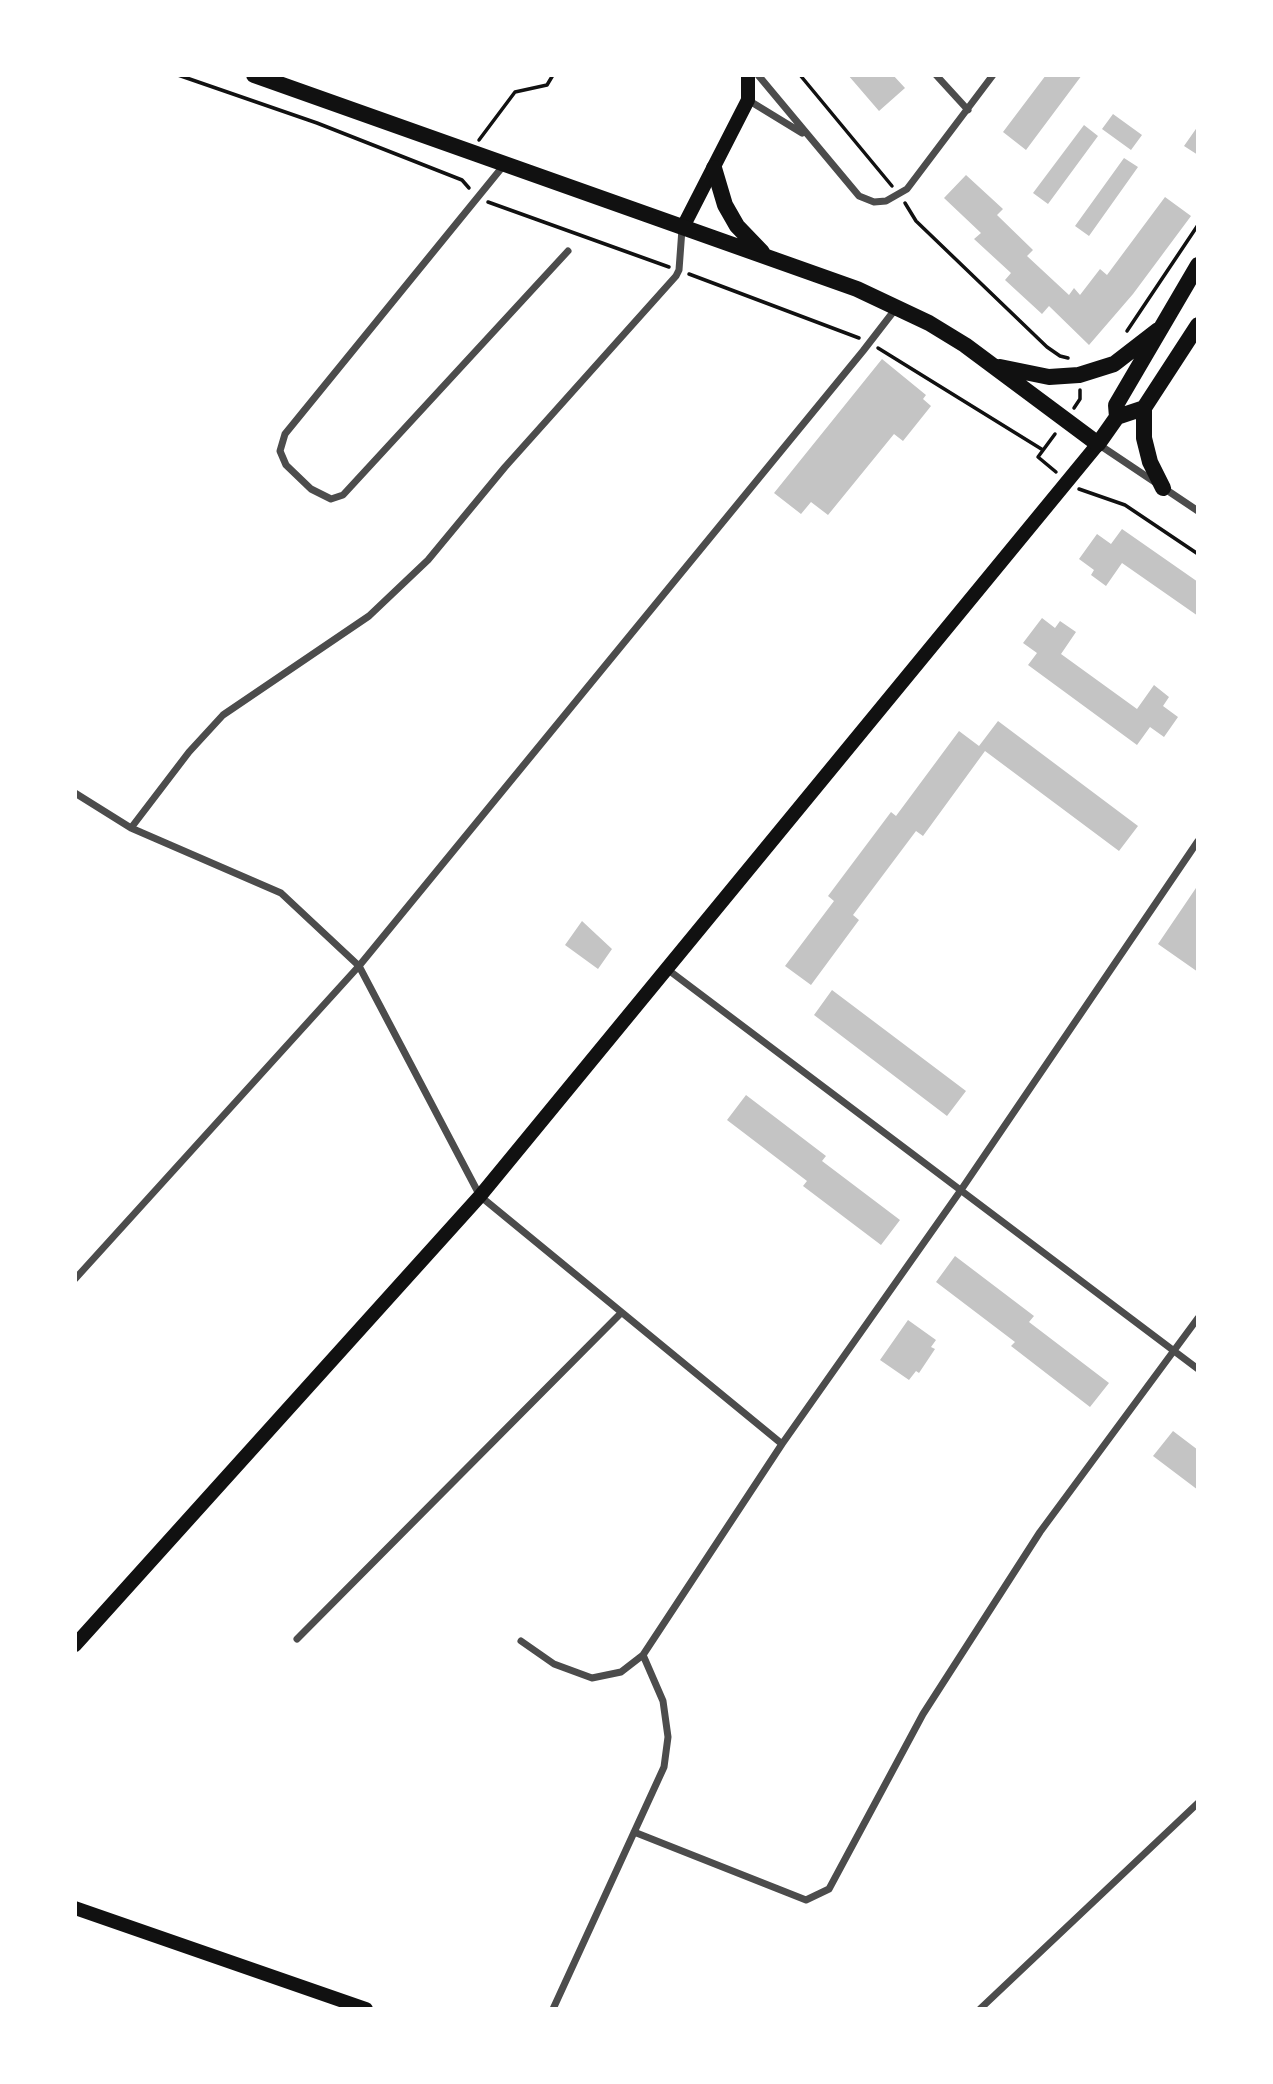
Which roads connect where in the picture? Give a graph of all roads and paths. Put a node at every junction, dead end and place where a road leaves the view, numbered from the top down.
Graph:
1 (178, 75) edge
2 (254, 75) edge
3 (553, 75) edge
4 (748, 75) edge
5 (758, 75) edge
6 (800, 75) edge
7 (936, 75) edge
8 (993, 75) edge
9 (748, 100) junction
10 (968, 110) junction
11 (809, 137) junction
12 (473, 155) junction
13 (504, 165) junction
14 (713, 168) junction
15 (899, 196) junction
16 (478, 198) junction
17 (1198, 225) edge
18 (682, 227) junction
19 (568, 251) dead end
20 (766, 256) junction
21 (1198, 265) edge
22 (679, 270) junction
23 (897, 307) junction
24 (1198, 325) edge
25 (1158, 330) junction
26 (1124, 337) dead end
27 (870, 342) junction
28 (1076, 360) dead end
29 (994, 366) junction
30 (1144, 408) junction
31 (1118, 417) junction
32 (1098, 443) junction
33 (1042, 450) dead end
34 (1163, 488) junction
35 (1102, 497) dead end
36 (1198, 511) edge
37 (1198, 554) edge
38 (76, 794) edge
39 (131, 828) junction
40 (1198, 841) edge
41 (359, 966) junction
42 (666, 969) junction
43 (961, 1190) junction
44 (480, 1196) junction
45 (75, 1279) edge
46 (621, 1313) junction
47 (1198, 1318) edge
48 (1175, 1351) junction
49 (1198, 1368) edge
50 (782, 1444) junction
51 (297, 1639) dead end
52 (521, 1641) dead end
53 (75, 1645) edge
54 (643, 1656) junction
55 (1198, 1803) edge
56 (634, 1832) junction
57 (75, 1909) edge
58 (366, 2009) edge
59 (553, 2009) edge
60 (980, 2009) edge

1 - 16 path
2 - 12 main road
3 - 12 path
4 - 9 main road
5 - 11 street
6 - 15 path
7 - 10 street
8 - 10 street
9 - 11 street
9 - 14 main road
10 - 15 street
11 - 15 street
12 - 13 main road
13 - 16 street
13 - 18 main road
14 - 18 main road
14 - 20 main road
15 - 28 path
16 - 19 street
16 - 22 path
17 - 26 path
18 - 20 main road
18 - 22 street
20 - 23 main road
21 - 25 main road
22 - 27 path
22 - 39 street
23 - 27 street
23 - 29 main road
24 - 30 main road
25 - 29 main road
25 - 31 main road
27 - 33 path
27 - 41 street
29 - 32 main road
30 - 31 main road
30 - 34 main road
31 - 32 main road
32 - 34 street
32 - 42 main road
34 - 36 street
35 - 37 path
38 - 39 street
39 - 41 street
40 - 43 street
41 - 44 street
41 - 45 street
42 - 43 street
42 - 44 main road
43 - 48 street
43 - 50 street
44 - 46 street
44 - 53 main road
46 - 50 street
46 - 51 street
47 - 48 street
48 - 49 street
48 - 56 street
50 - 54 street
52 - 54 street
54 - 56 street
55 - 60 street
56 - 59 street
57 - 58 main road

